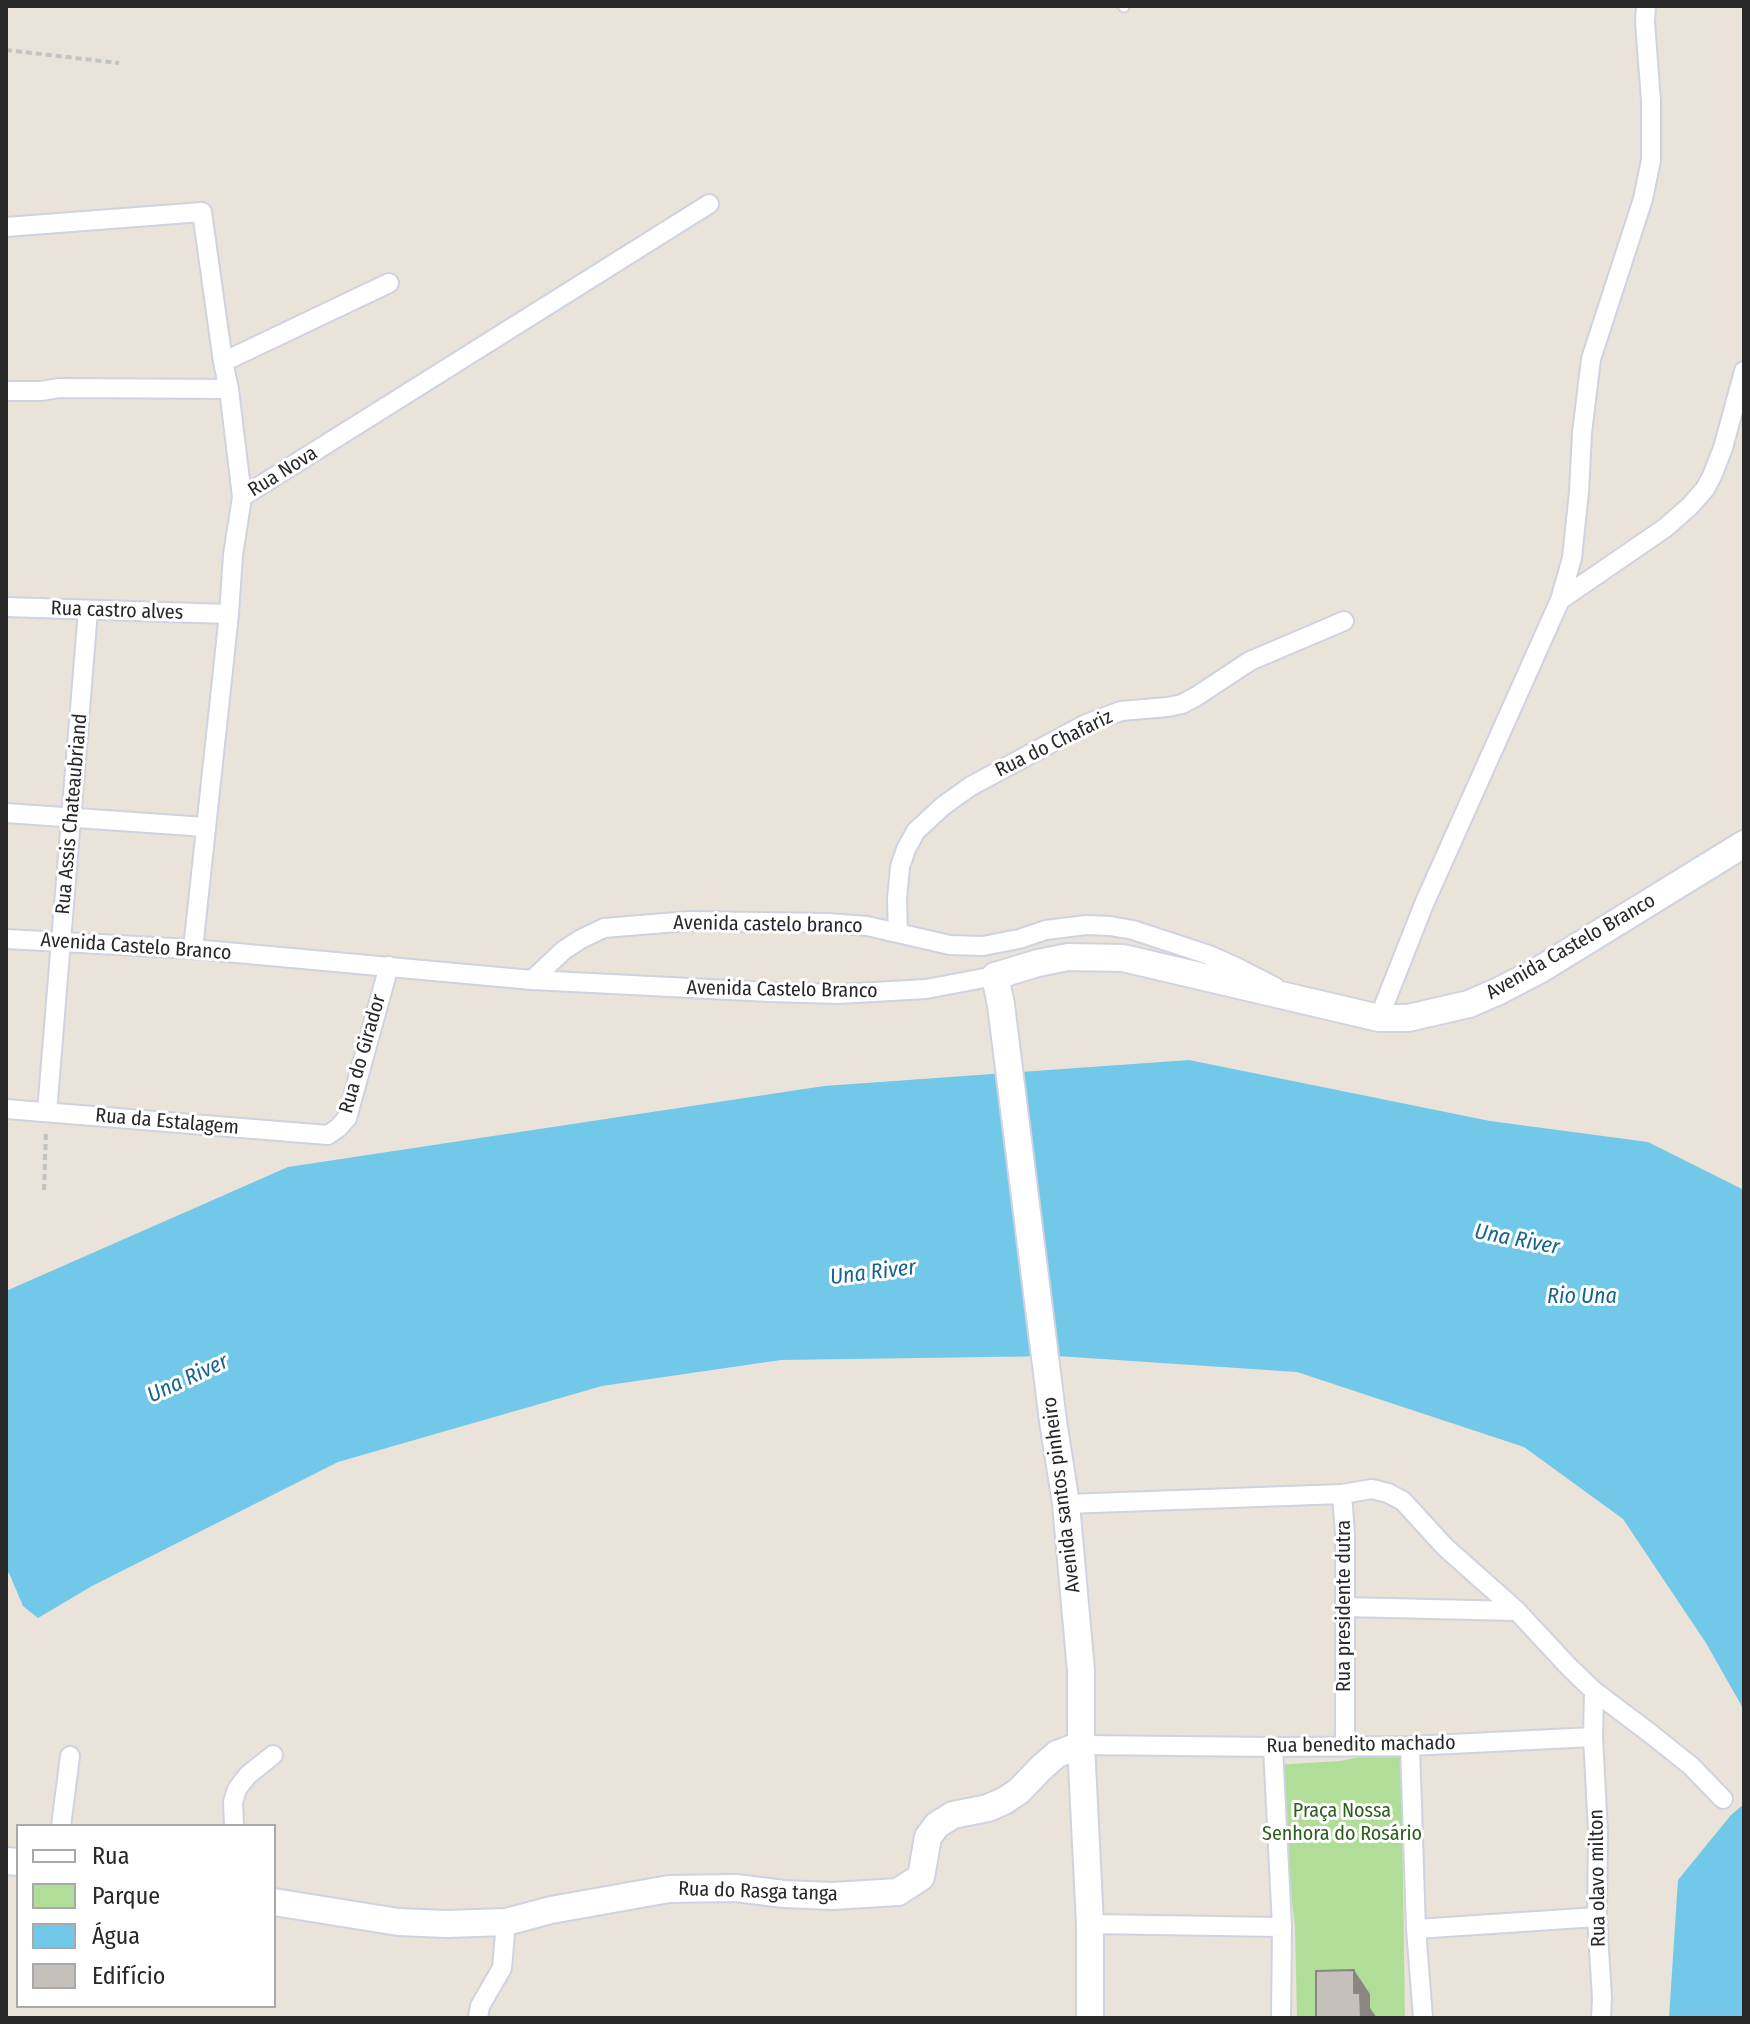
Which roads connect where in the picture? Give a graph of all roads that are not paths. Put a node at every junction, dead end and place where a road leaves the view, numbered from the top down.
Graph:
1 (1646, 6) edge
2 (709, 204) dead end
3 (6, 227) edge
4 (389, 283) dead end
5 (223, 362) junction
6 (1744, 371) edge
7 (229, 389) junction
8 (6, 391) edge
9 (242, 497) junction
10 (1560, 600) junction
11 (6, 607) edge
12 (88, 611) junction
13 (229, 614) junction
14 (1344, 621) dead end
15 (6, 813) edge
16 (71, 818) junction
17 (205, 827) junction
18 (1744, 844) edge
19 (898, 933) junction
20 (6, 939) edge
21 (61, 942) junction
22 (193, 949) junction
23 (389, 966) junction
24 (995, 976) junction
25 (532, 980) junction
26 (1290, 998) junction
27 (1379, 1018) junction
28 (6, 1109) edge
29 (47, 1112) junction
30 (328, 1135) joint
31 (1342, 1494) junction
32 (1066, 1504) junction
33 (1345, 1607) junction
34 (1517, 1611) junction
35 (1594, 1691) junction
36 (1593, 1737) junction
37 (1081, 1745) junction
38 (1345, 1746) junction
39 (1410, 1746) junction
40 (1273, 1747) junction
41 (273, 1755) dead end
42 (70, 1756) dead end
43 (1723, 1799) dead end
44 (61, 1824) edge
45 (234, 1824) edge
46 (279, 1898) edge
47 (1597, 1917) junction
48 (506, 1922) junction
49 (1090, 1924) junction
50 (1282, 1927) junction
51 (1416, 1929) junction
52 (478, 2018) edge
53 (1090, 2018) edge
54 (1281, 2018) edge
55 (1423, 2018) edge
56 (1601, 2018) edge

1 - 10 street
2 - 9 street, Rua Nova
3 - 5 street
4 - 5 street
5 - 7 street
6 - 10 street
7 - 8 street
7 - 9 street
9 - 13 street, Rua Nova
10 - 27 street
11 - 12 street, Rua castro alves
12 - 13 street, Rua castro alves
12 - 16 street, Rua Assis Chateaubriand
13 - 17 street, Rua Nova
14 - 19 street, Rua do Chafariz
15 - 16 street
16 - 17 street
16 - 21 street, Rua Assis Chateaubriand
17 - 22 street, Rua Nova
18 - 27 street, Avenida Castelo Branco
19 - 25 street, Avenida castelo branco
19 - 26 street, Avenida castelo branco
20 - 21 street, Avenida Castelo Branco
21 - 22 street, Avenida Castelo Branco
21 - 29 street, Rua Assis Chateaubriand
22 - 23 street, Avenida Castelo Branco
23 - 25 street, Avenida Castelo Branco
23 - 30 street, Rua do Girador
24 - 25 street, Avenida Castelo Branco
24 - 26 street, Avenida Castelo Branco
24 - 32 street, Avenida santos pinheiro
26 - 27 street, Avenida Castelo Branco
28 - 29 street, Rua da Estalagem
29 - 30 street, Rua da Estalagem
31 - 32 street, Rua presidente dutra
31 - 33 street, Rua presidente dutra
31 - 34 street
32 - 37 street, Avenida santos pinheiro
33 - 34 street
33 - 38 street, Rua presidente dutra
34 - 35 street
35 - 36 street
35 - 43 street
36 - 39 street, Rua benedito machado
36 - 47 street, Rua olavo milton
37 - 40 street, Rua benedito machado
37 - 48 street, Rua do Rasga tanga
37 - 49 street, Avenida santos pinheiro
38 - 39 street, Rua benedito machado
38 - 40 street, Rua benedito machado
39 - 51 street
40 - 50 street
41 - 45 street
42 - 44 street
46 - 48 street, Rua do Rasga tanga
47 - 51 street
47 - 56 street, Rua olavo milton
48 - 52 street
49 - 50 street
49 - 53 street, Avenida santos pinheiro
50 - 54 street
51 - 55 street

